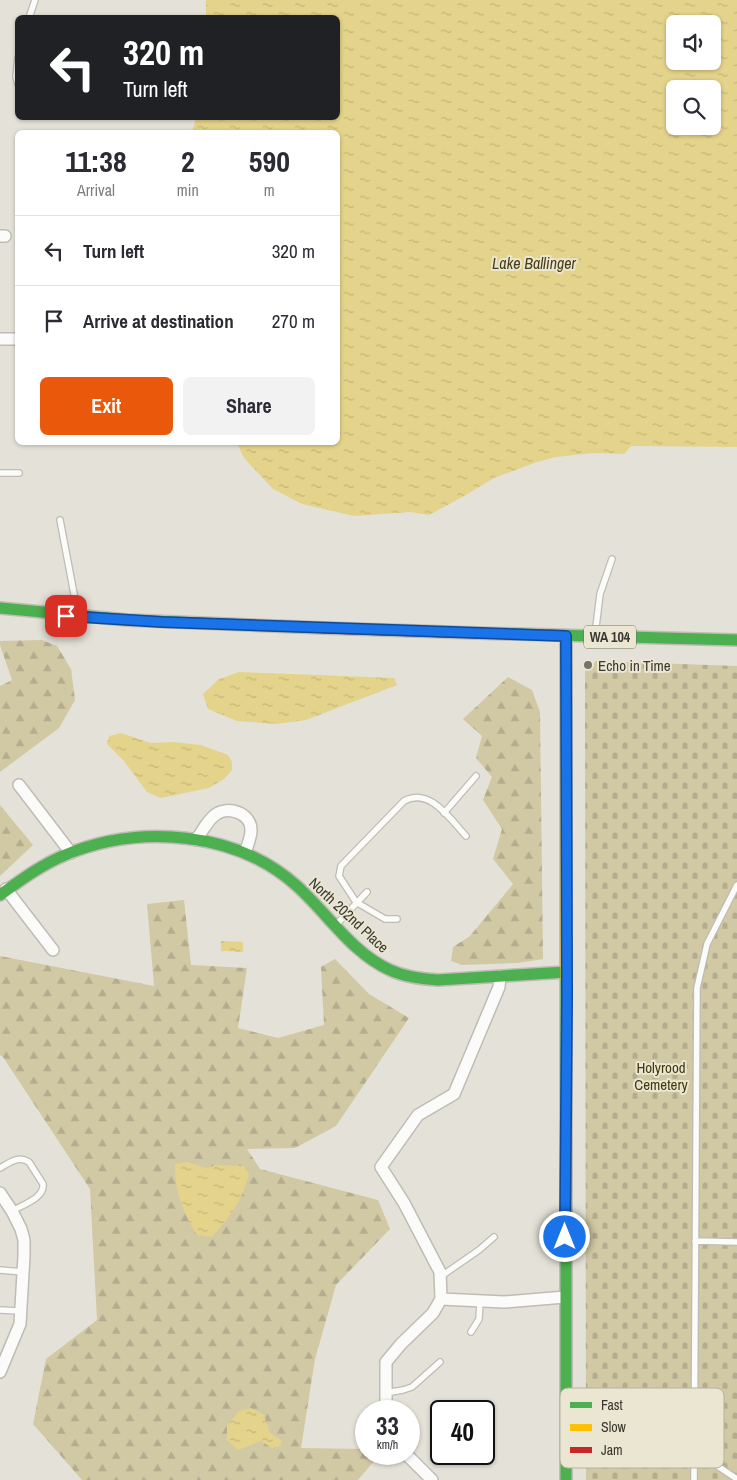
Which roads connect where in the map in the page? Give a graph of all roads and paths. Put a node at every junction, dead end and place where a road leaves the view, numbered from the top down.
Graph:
1 (35, 0) edge
2 (30, 15) edge
3 (0, 339) edge
4 (15, 339) edge
5 (0, 473) edge
6 (19, 473) dead end
7 (60, 520) dead end
8 (612, 559) dead end
9 (0, 608) edge
10 (78, 617) junction
11 (566, 636) junction
12 (595, 637) junction
13 (737, 640) edge
14 (476, 776) dead end
15 (19, 785) dead end
16 (444, 813) junction
17 (466, 836) dead end
18 (196, 840) junction
19 (71, 852) junction
20 (245, 853) junction
21 (737, 886) edge
22 (3, 892) edge
23 (367, 892) dead end
24 (356, 902) junction
25 (397, 919) dead end
26 (336, 925) junction
27 (53, 950) dead end
28 (566, 972) junction
29 (500, 976) junction
30 (0, 1168) edge
31 (0, 1193) edge
32 (12, 1210) junction
33 (494, 1237) dead end
34 (695, 1241) junction
35 (737, 1242) edge
36 (0, 1270) edge
37 (22, 1272) junction
38 (440, 1277) junction
39 (565, 1297) junction
40 (441, 1299) junction
41 (480, 1302) junction
42 (0, 1310) edge
43 (20, 1311) junction
44 (471, 1332) dead end
45 (440, 1362) dead end
46 (0, 1372) edge
47 (565, 1388) edge
48 (694, 1388) edge
49 (385, 1393) junction
50 (385, 1400) edge
51 (417, 1465) edge
52 (720, 1468) edge
53 (737, 1479) edge
54 (432, 1480) edge

1 - 2 lane
3 - 4 street
5 - 6 lane
7 - 10 lane
8 - 12 lane
9 - 10 street, WA 104
10 - 11 street, WA 104
11 - 12 street, WA 104
11 - 28 street
12 - 13 street, WA 104
14 - 16 lane
15 - 19 street
16 - 17 lane
16 - 24 lane
18 - 19 street, North 202nd Place
18 - 20 street, North 202nd Place
18 - 20 street
19 - 22 street, North 202nd Place
20 - 26 street, North 202nd Place
21 - 34 lane
22 - 27 street
23 - 24 lane
24 - 25 lane
24 - 26 lane
26 - 29 street, North 202nd Place
28 - 29 street, North 202nd Place
28 - 39 street
29 - 38 street
30 - 32 lane
31 - 32 street
32 - 37 street
33 - 38 lane
34 - 35 lane
34 - 48 lane
36 - 37 lane
37 - 43 street
38 - 40 street
39 - 41 street
39 - 47 street
40 - 41 street
40 - 49 street
41 - 44 lane
42 - 43 lane
43 - 46 street
45 - 49 lane
49 - 50 street
51 - 54 street
52 - 53 lane

